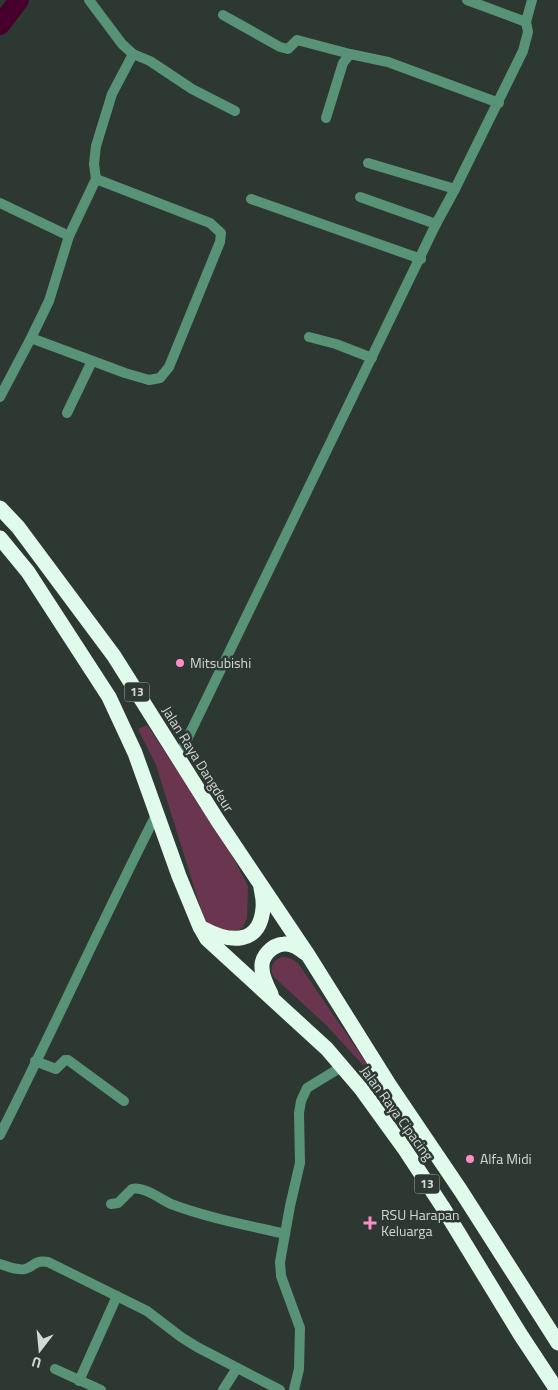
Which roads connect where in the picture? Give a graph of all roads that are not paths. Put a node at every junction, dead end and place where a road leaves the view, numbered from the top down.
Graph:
1 (89, 0) edge
2 (467, 0) edge
3 (532, 0) edge
4 (223, 15) dead end
5 (526, 22) junction
6 (133, 54) junction
7 (350, 54) junction
8 (498, 103) junction
9 (235, 111) dead end
10 (326, 118) dead end
11 (368, 163) dead end
12 (96, 180) junction
13 (455, 189) junction
14 (360, 198) dead end
15 (251, 199) dead end
16 (0, 204) edge
17 (436, 224) junction
18 (69, 236) junction
19 (420, 259) junction
20 (309, 337) dead end
21 (31, 338) junction
22 (372, 358) junction
23 (92, 361) junction
24 (0, 397) edge
25 (68, 413) dead end
26 (0, 508) edge
27 (0, 538) edge
28 (178, 758) junction
29 (157, 813) junction
30 (261, 884) junction
31 (200, 927) junction
32 (308, 955) junction
33 (272, 998) junction
34 (35, 1061) junction
35 (343, 1066) junction
36 (124, 1102) dead end
37 (0, 1135) edge
38 (111, 1204) dead end
39 (285, 1234) junction
40 (0, 1264) edge
41 (117, 1296) junction
42 (558, 1343) edge
43 (237, 1368) junction
44 (54, 1369) dead end
45 (80, 1380) junction
46 (101, 1390) edge
47 (223, 1390) edge
48 (280, 1390) edge
49 (294, 1390) edge
50 (557, 1390) edge

1 - 6 street
2 - 5 street
3 - 5 street
4 - 7 street
5 - 8 street
6 - 9 street
6 - 12 street
7 - 8 street
7 - 10 street
8 - 13 street
11 - 13 street
12 - 18 street
12 - 23 street
13 - 17 street
14 - 17 street
15 - 19 street
16 - 18 street
17 - 19 street
18 - 21 street
19 - 22 street
20 - 22 street
21 - 23 street
21 - 24 street
22 - 28 street
23 - 25 street
26 - 28 highway, Jalan Raya Dangdeur / 13
27 - 29 highway, 13
28 - 30 highway, Jalan Raya Dangdeur / 13
29 - 31 highway, 13
29 - 34 street
30 - 31 highway
30 - 32 highway, 13
31 - 33 highway, 13
32 - 33 highway
32 - 42 highway, Jalan Raya Cipacing / 13
33 - 35 highway, Jalan Raya Cipacing / 13
34 - 36 street
34 - 37 street
35 - 39 street
35 - 50 highway, Jalan Raya Cipacing / 13
38 - 39 street
39 - 49 street
40 - 41 street
41 - 43 street
41 - 45 street
43 - 47 street
43 - 48 street
44 - 45 street
45 - 46 street

